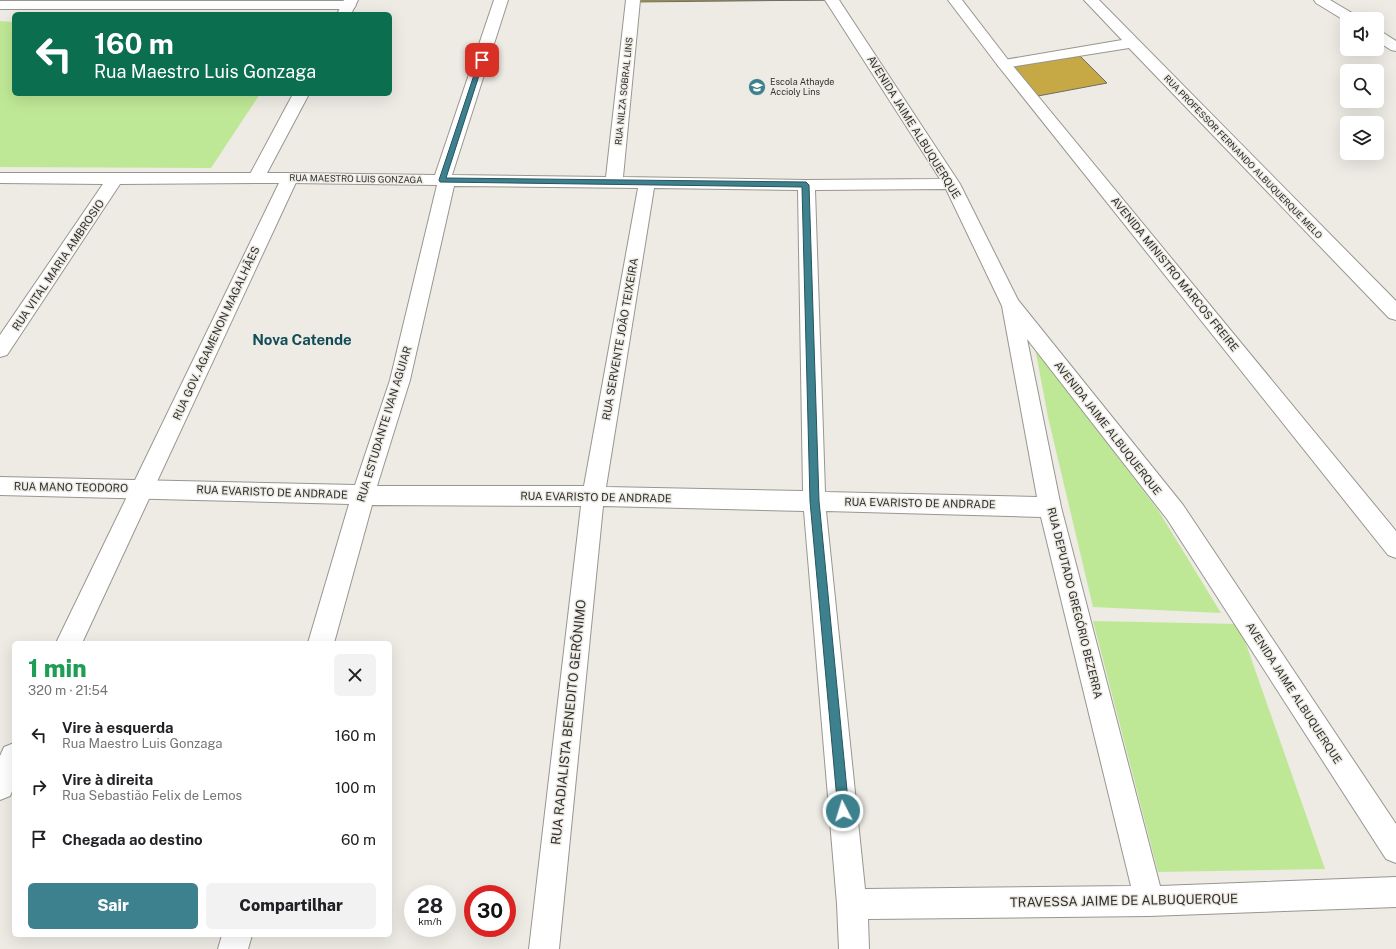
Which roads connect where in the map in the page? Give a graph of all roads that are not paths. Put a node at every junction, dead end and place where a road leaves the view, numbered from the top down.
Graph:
1 (501, 0) edge
2 (633, 0) edge
3 (832, 0) edge
4 (955, 0) edge
5 (1091, 0) edge
6 (1321, 0) edge
7 (9, 3) edge
8 (348, 6) edge
9 (1341, 12) edge
10 (0, 16) edge
11 (1384, 39) edge
12 (1132, 43) junction
13 (1396, 47) edge
14 (1004, 64) junction
15 (300, 96) edge
16 (0, 178) edge
17 (256, 178) junction
18 (290, 178) junction
19 (115, 179) junction
20 (445, 180) junction
21 (614, 182) junction
22 (647, 183) junction
23 (952, 184) junction
24 (806, 185) junction
25 (1010, 304) junction
26 (1396, 313) edge
27 (0, 350) edge
28 (0, 486) edge
29 (142, 488) junction
30 (363, 494) junction
31 (593, 496) junction
32 (814, 501) junction
33 (1050, 507) junction
34 (1396, 548) edge
35 (70, 641) edge
36 (322, 641) edge
37 (12, 761) edge
38 (0, 786) edge
39 (1396, 849) edge
40 (1396, 892) edge
41 (1149, 901) junction
42 (852, 904) junction
43 (237, 937) edge
44 (234, 949) edge
45 (544, 949) edge
46 (854, 949) edge

1 - 20 street, RUA ESTUDANTE IVAN AGUIAR
2 - 21 street, RUA NILZA SOBRAL LINS
3 - 23 street, AVENIDA JAIME ALBUQUERQUE
4 - 14 street, AVENIDA MINISTRO MARCOS FREIRE
5 - 12 street, RUA PROFESSOR FERNANDO ALBUQUERQUE MELO
6 - 9 street
7 - 8 street
7 - 10 street
11 - 13 street
12 - 14 street
12 - 26 street, RUA PROFESSOR FERNANDO ALBUQUERQUE MELO
14 - 34 street, AVENIDA MINISTRO MARCOS FREIRE
15 - 17 street
16 - 19 street, RUA MAESTRO LUIS GONZAGA
17 - 18 street, RUA MAESTRO LUIS GONZAGA
17 - 19 street, RUA MAESTRO LUIS GONZAGA
18 - 20 street, RUA MAESTRO LUIS GONZAGA
18 - 29 street, RUA GOV. AGAMENON MAGALHÃES
19 - 27 street, RUA VITAL MARIA AMBROSIO
20 - 21 street, RUA MAESTRO LUIS GONZAGA
20 - 30 street, RUA ESTUDANTE IVAN AGUIAR
21 - 22 street, RUA MAESTRO LUIS GONZAGA
22 - 24 street, RUA MAESTRO LUIS GONZAGA
22 - 31 street, RUA SERVENTE JOÃO TEIXEIRA
23 - 24 street, RUA MAESTRO LUIS GONZAGA
23 - 25 street, AVENIDA JAIME ALBUQUERQUE
24 - 32 street
25 - 33 street, RUA DEPUTADO GREGÓRIO BEZERRA
25 - 39 street, AVENIDA JAIME ALBUQUERQUE
28 - 29 street, RUA MANO TEODORO
29 - 30 street, RUA EVARISTO DE ANDRADE
29 - 35 street, RUA GOV. AGAMENON MAGALHÃES
30 - 31 street, RUA EVARISTO DE ANDRADE
30 - 36 street, RUA ESTUDANTE IVAN AGUIAR
31 - 32 street, RUA EVARISTO DE ANDRADE
31 - 45 street, RUA RADIALISTA BENEDITO GERÔNIMO
32 - 33 street, RUA EVARISTO DE ANDRADE
32 - 42 street
33 - 41 street, RUA DEPUTADO GREGÓRIO BEZERRA
37 - 38 street
40 - 41 street, TRAVESSA JAIME DE ALBUQUERQUE
41 - 42 street, TRAVESSA JAIME DE ALBUQUERQUE
42 - 46 street
43 - 44 street

